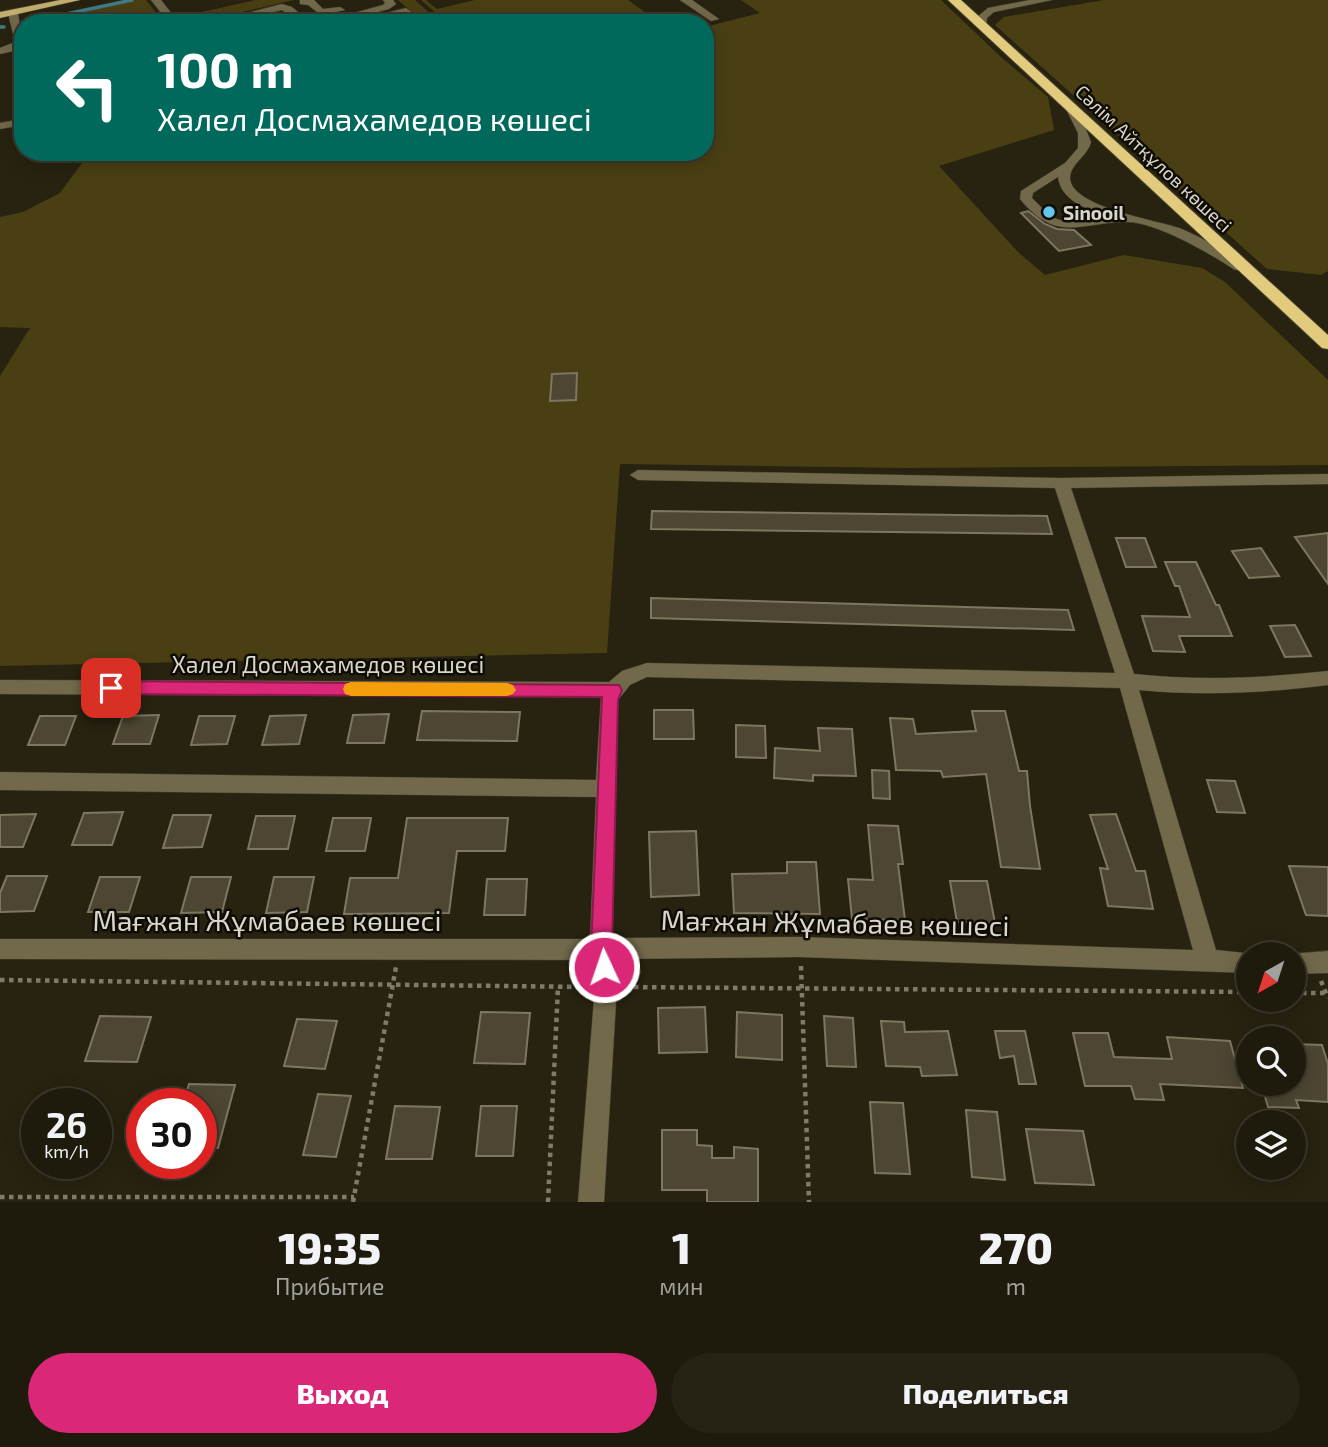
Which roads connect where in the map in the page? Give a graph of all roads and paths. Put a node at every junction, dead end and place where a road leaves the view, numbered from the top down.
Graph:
1 (75, 0) edge
2 (156, 0) edge
3 (332, 0) edge
4 (372, 0) edge
5 (388, 0) edge
6 (394, 0) edge
7 (685, 0) edge
8 (954, 0) edge
9 (1047, 0) edge
10 (304, 1) edge
11 (51, 2) edge
12 (353, 3) dead end
13 (13, 13) junction
14 (167, 14) edge
15 (245, 14) edge
16 (252, 14) edge
17 (295, 14) edge
18 (303, 14) edge
19 (344, 14) edge
20 (366, 14) edge
21 (368, 14) edge
22 (372, 14) edge
23 (390, 14) edge
24 (408, 14) edge
25 (706, 14) edge
26 (0, 15) edge
27 (14, 17) edge
28 (982, 26) junction
29 (1071, 107) junction
30 (12, 124) edge
31 (0, 140) edge
32 (1068, 166) junction
33 (1196, 240) junction
34 (1258, 279) junction
35 (1328, 344) edge
36 (638, 475) dead end
37 (1328, 479) edge
38 (1061, 483) junction
39 (1328, 678) edge
40 (1126, 681) junction
41 (0, 687) edge
42 (613, 690) junction
43 (0, 781) edge
44 (607, 789) junction
45 (799, 947) junction
46 (601, 948) junction
47 (0, 949) edge
48 (398, 951) junction
49 (1208, 962) junction
50 (1236, 962) edge
51 (1328, 962) edge
52 (1306, 963) edge
53 (558, 987) dead end
54 (1306, 993) edge
55 (1328, 993) edge
56 (0, 1196) edge
57 (354, 1200) edge
58 (548, 1202) edge
59 (591, 1202) edge
60 (809, 1202) edge

1 - 11 main road
2 - 14 street
3 - 12 street
4 - 21 street
5 - 22 street
6 - 20 street
7 - 25 street
8 - 28 highway, Сәлім Айтқұлов көшесі
9 - 28 street
10 - 15 street
10 - 18 street
10 - 19 street
11 - 13 main road
13 - 26 main road
13 - 27 street
16 - 17 street
23 - 24 street
28 - 29 highway, Сәлім Айтқұлов көшесі
29 - 32 street
29 - 34 highway, Сәлім Айтқұлов көшесі
30 - 31 street
32 - 33 street
32 - 33 street
33 - 34 street
34 - 35 highway, Сәлім Айтқұлов көшесі
36 - 38 street
37 - 38 street
38 - 40 street
39 - 40 street
40 - 42 street
40 - 49 street
41 - 42 street, Халел Досмахамедов көшесі
42 - 44 street
43 - 44 street
44 - 46 street
45 - 46 street, Мағжан Жұмабаев көшесі
45 - 49 street, Мағжан Жұмабаев көшесі
45 - 60 path
46 - 48 street, Мағжан Жұмабаев көшесі
46 - 59 street
47 - 48 street, Мағжан Жұмабаев көшесі
48 - 57 path
49 - 50 street, Мағжан Жұмабаев көшесі
51 - 52 street
53 - 58 path
54 - 55 path
56 - 57 path

